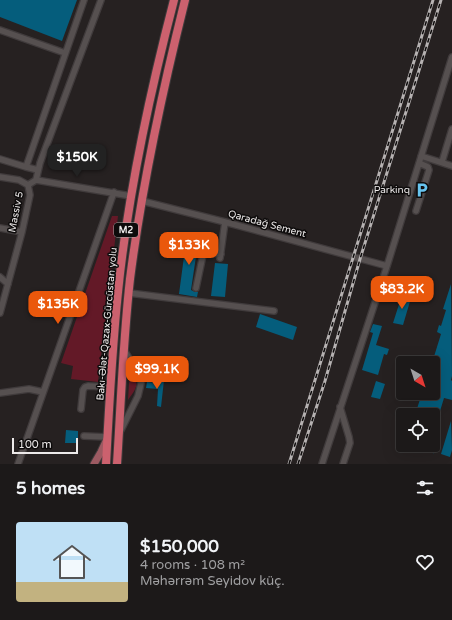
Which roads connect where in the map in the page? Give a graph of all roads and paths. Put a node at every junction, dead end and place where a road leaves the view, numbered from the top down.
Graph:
1 (84, 0) edge
2 (101, 0) edge
3 (174, 0) edge
4 (185, 0) edge
5 (0, 30) edge
6 (65, 54) junction
7 (452, 57) edge
8 (452, 130) edge
9 (449, 148) edge
10 (421, 156) junction
11 (0, 159) edge
12 (442, 162) junction
13 (419, 163) junction
14 (452, 166) edge
15 (26, 167) junction
16 (38, 170) junction
17 (0, 177) edge
18 (36, 180) junction
19 (28, 185) junction
20 (114, 192) junction
21 (131, 196) junction
22 (142, 201) junction
23 (416, 211) dead end
24 (225, 222) junction
25 (0, 228) edge
26 (22, 232) junction
27 (387, 266) junction
28 (0, 277) edge
29 (8, 284) junction
30 (196, 288) dead end
31 (129, 292) junction
32 (274, 312) dead end
33 (0, 313) edge
34 (124, 350) junction
35 (110, 387) junction
36 (43, 392) junction
37 (0, 393) edge
38 (340, 406) junction
39 (81, 409) dead end
40 (119, 434) junction
41 (84, 436) dead end
42 (107, 437) junction
43 (18, 464) edge
44 (94, 464) edge
45 (106, 464) edge
46 (117, 464) edge
47 (322, 464) edge
48 (343, 464) edge

1 - 6 street
2 - 16 street
3 - 21 highway, Bakı-Ələt-Qazax-Gürcüstan yolu / M2
4 - 22 highway, Bakı-Ələt-Qazax-Gürcüstan yolu / M2
5 - 6 street
6 - 15 street
7 - 10 street
8 - 9 street
9 - 12 street
10 - 12 street
10 - 13 street
11 - 15 street
12 - 14 street
13 - 23 street
13 - 27 street
15 - 16 street
16 - 18 street
17 - 19 street
18 - 19 street
18 - 20 street
19 - 26 street, Massiv 5
20 - 21 street
20 - 36 street
21 - 35 highway, Bakı-Ələt-Qazax-Gürcüstan yolu / M2
22 - 24 street, Qaradağ Sement
22 - 31 highway, Bakı-Ələt-Qazax-Gürcüstan yolu / M2
24 - 27 street, Qaradağ Sement
24 - 30 street
25 - 26 street
26 - 29 street, Massiv 5
27 - 38 street
28 - 29 street
29 - 33 street, Massiv 5
31 - 32 street
31 - 34 highway, Bakı-Ələt-Qazax-Gürcüstan yolu / M2
34 - 40 highway, Bakı-Ələt-Qazax-Gürcüstan yolu / M2
34 - 40 street
35 - 39 street
35 - 42 highway, Bakı-Ələt-Qazax-Gürcüstan yolu / M2
36 - 37 street
36 - 43 street
38 - 47 street
38 - 48 street
40 - 46 highway, Bakı-Ələt-Qazax-Gürcüstan yolu / M2
41 - 42 street
42 - 44 main road
42 - 45 highway, Bakı-Ələt-Qazax-Gürcüstan yolu / M2

